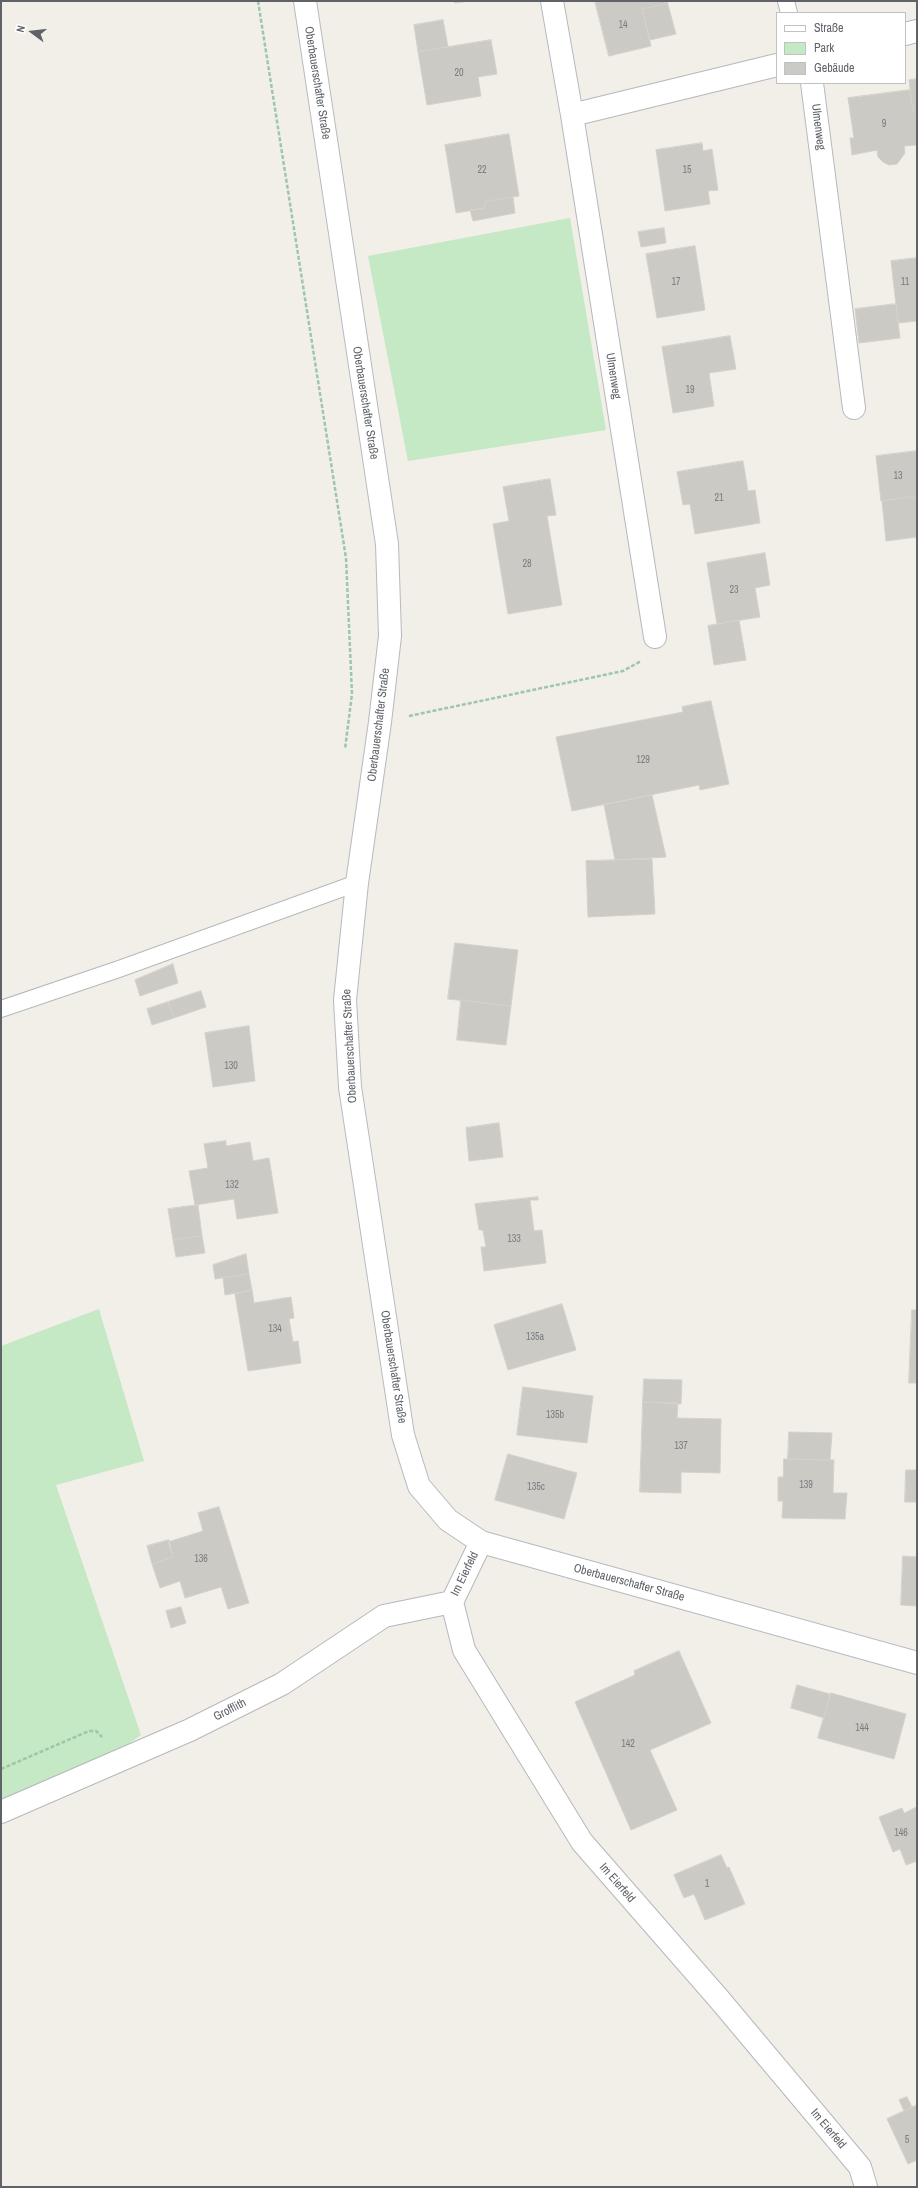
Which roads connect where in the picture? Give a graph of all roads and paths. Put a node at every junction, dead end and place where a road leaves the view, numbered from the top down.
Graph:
1 (258, 1) edge
2 (305, 1) edge
3 (552, 1) edge
4 (786, 1) edge
5 (789, 12) edge
6 (917, 31) edge
7 (906, 34) edge
8 (776, 65) edge
9 (812, 84) edge
10 (572, 115) junction
11 (854, 408) dead end
12 (655, 636) joint
13 (380, 722) junction
14 (344, 756) dead end
15 (357, 884) junction
16 (1, 1009) edge
17 (481, 1542) junction
18 (452, 1602) junction
19 (917, 1663) edge
20 (112, 1764) junction
21 (1, 1769) edge
22 (1, 1812) edge
23 (866, 2187) edge

1 - 14 path
2 - 13 street, Oberbauerschafter Straße
3 - 10 street, Ulmenweg
4 - 5 lane
6 - 7 street
8 - 10 street
9 - 11 street, Ulmenweg
10 - 12 street, Ulmenweg
12 - 13 path
13 - 15 street, Oberbauerschafter Straße
15 - 16 lane
15 - 17 street, Oberbauerschafter Straße
17 - 18 street, Im Eierfeld
17 - 19 street, Oberbauerschafter Straße
18 - 20 street, Grofflith
18 - 23 street, Im Eierfeld
20 - 21 path
20 - 22 street, Grofflith

